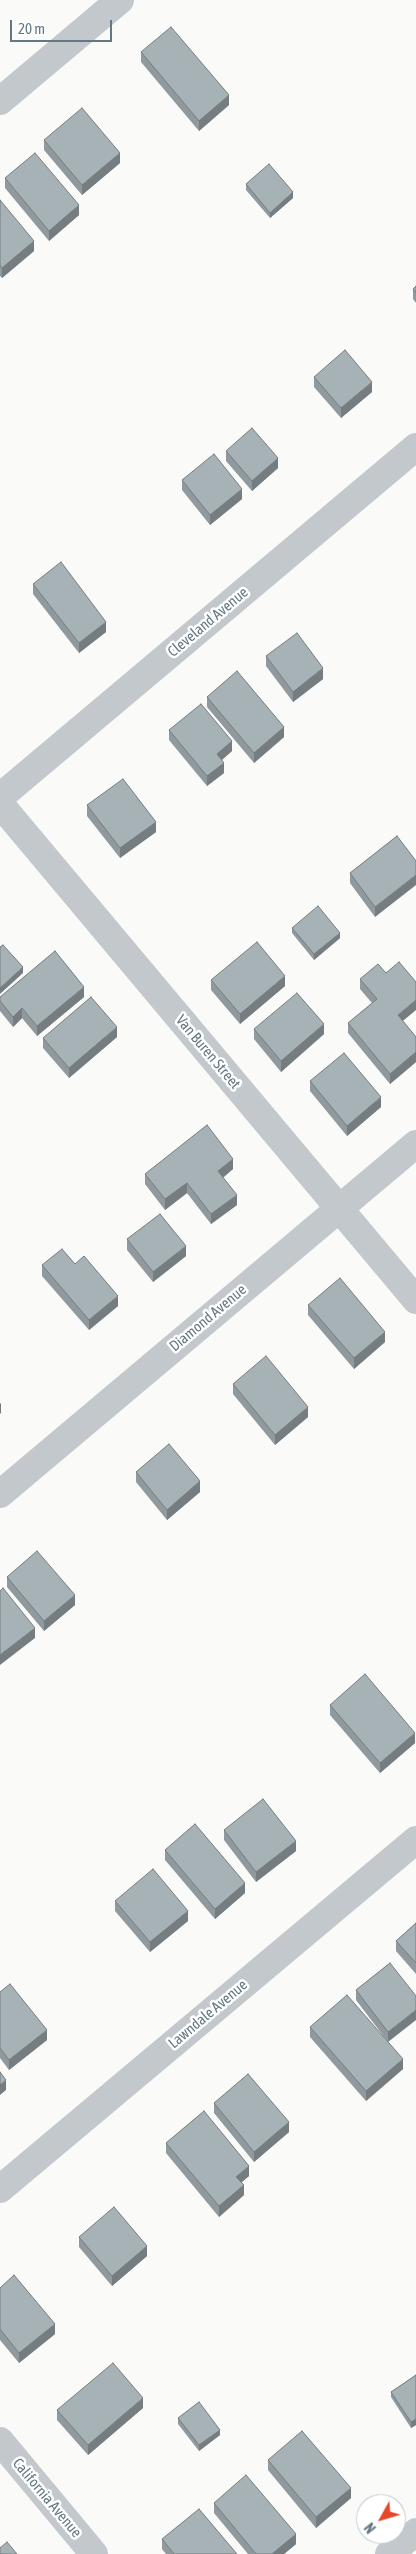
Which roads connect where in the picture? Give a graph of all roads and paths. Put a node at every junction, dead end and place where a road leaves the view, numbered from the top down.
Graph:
1 (120, 0) edge
2 (0, 102) edge
3 (416, 447) edge
4 (0, 797) edge
5 (0, 804) edge
6 (416, 1144) edge
7 (339, 1208) junction
8 (416, 1300) edge
9 (0, 1494) edge
10 (416, 1840) edge
11 (0, 2189) edge
12 (0, 2441) edge
13 (416, 2532) edge
14 (94, 2554) edge
15 (389, 2554) edge

1 - 2 street
3 - 4 street, Cleveland Avenue
5 - 7 street, Van Buren Street
6 - 7 street, Diamond Avenue
7 - 8 street, Van Buren Street
7 - 9 street, Diamond Avenue
10 - 11 street, Lawndale Avenue
12 - 14 street, California Avenue
13 - 15 street

